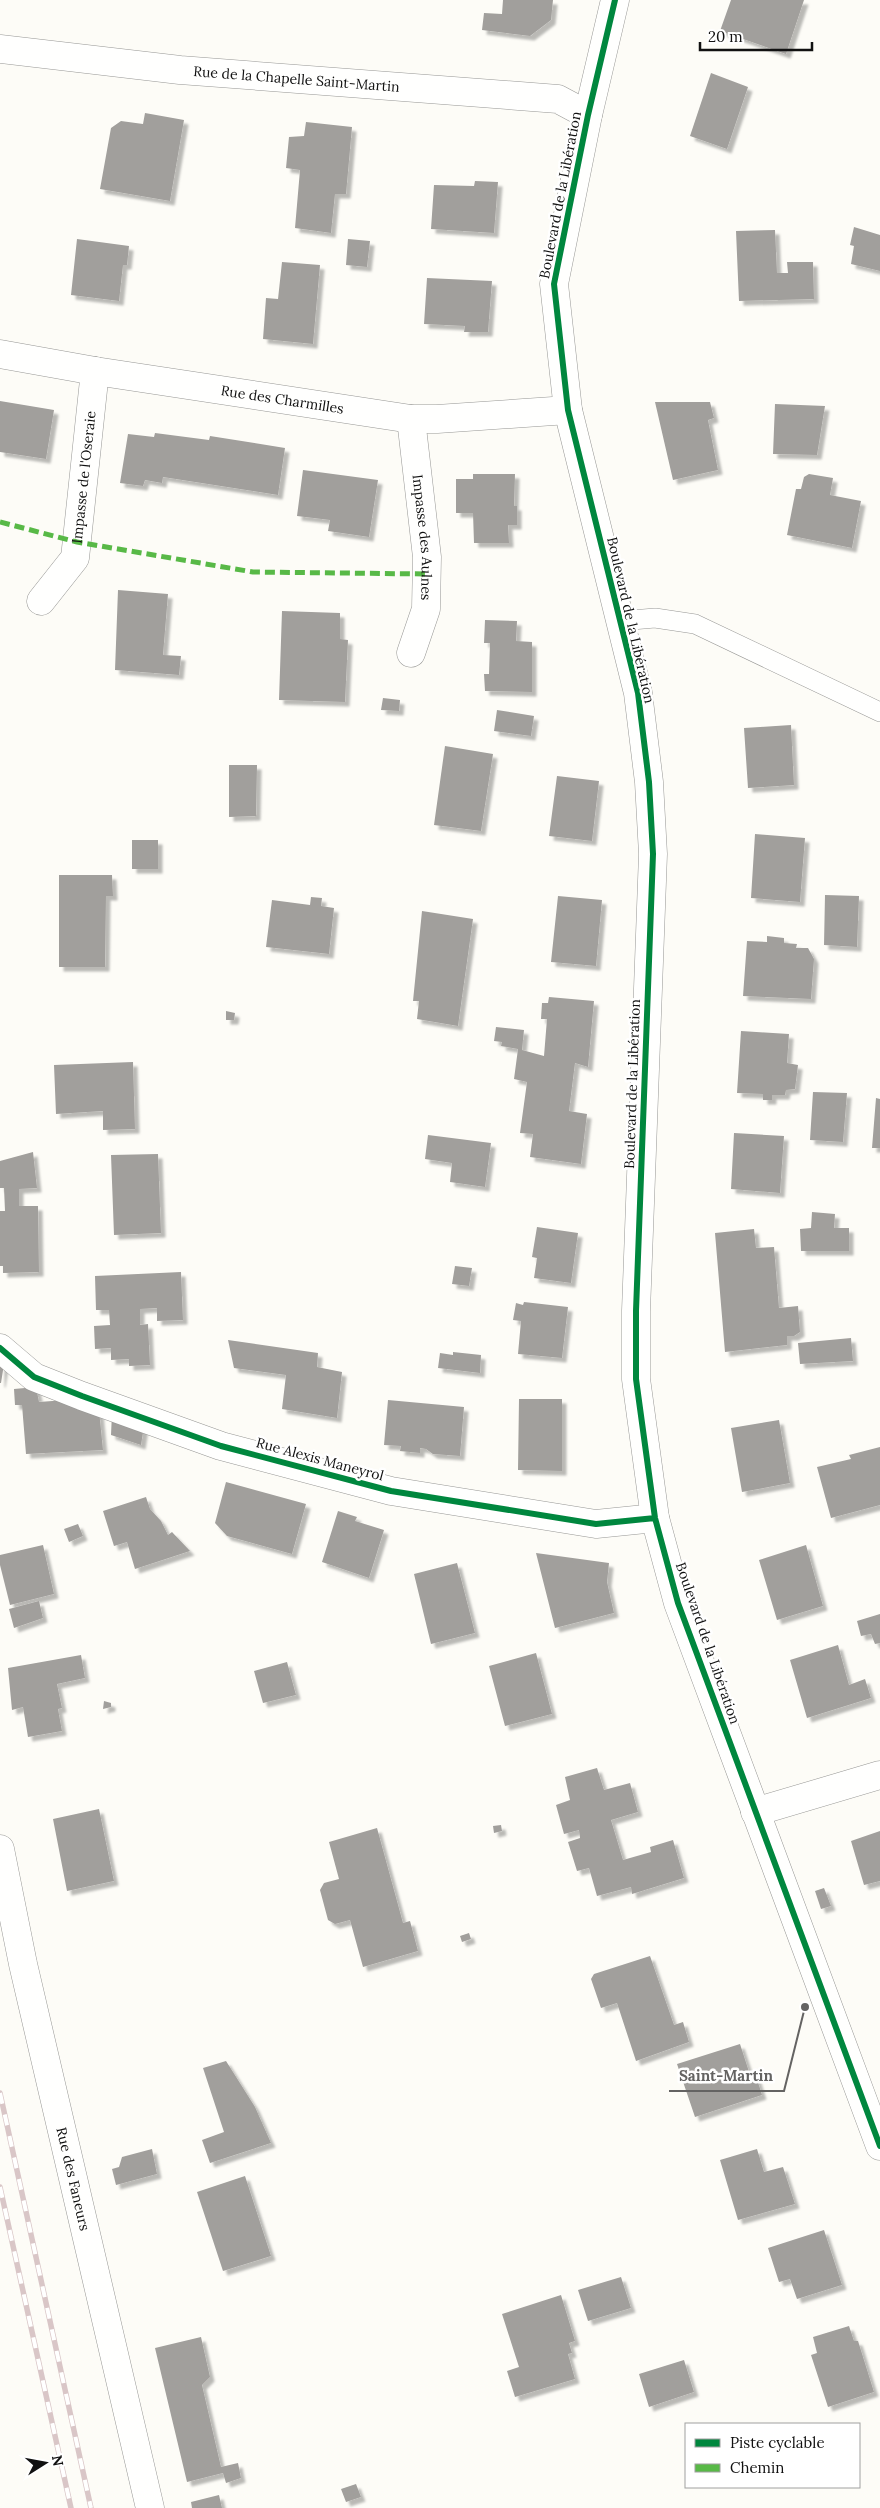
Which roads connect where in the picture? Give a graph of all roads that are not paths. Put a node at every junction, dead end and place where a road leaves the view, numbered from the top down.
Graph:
1 (615, 0) edge
2 (0, 49) edge
3 (588, 115) junction
4 (0, 354) edge
5 (95, 372) junction
6 (568, 410) junction
7 (411, 419) junction
8 (41, 601) dead end
9 (620, 621) junction
10 (411, 653) dead end
11 (880, 712) edge
12 (0, 1348) edge
13 (655, 1518) junction
14 (880, 1774) edge
15 (755, 1812) junction
16 (0, 1849) edge
17 (880, 2146) edge
18 (150, 2508) edge

1 - 3 street, Boulevard de la Libération
2 - 3 street, Rue de la Chapelle Saint-Martin
3 - 6 street, Boulevard de la Libération
4 - 5 street, Rue des Charmilles
5 - 7 street, Rue des Charmilles
5 - 8 street, Impasse de l'Oseraie
6 - 7 street, Rue des Charmilles
6 - 9 street, Boulevard de la Libération
7 - 10 street, Impasse des Aulnes
9 - 11 lane
9 - 13 street, Boulevard de la Libération
12 - 13 street, Rue Alexis Maneyrol
13 - 15 street, Boulevard de la Libération
14 - 15 street
15 - 17 street, Boulevard de la Libération
16 - 18 street, Rue des Faneurs

